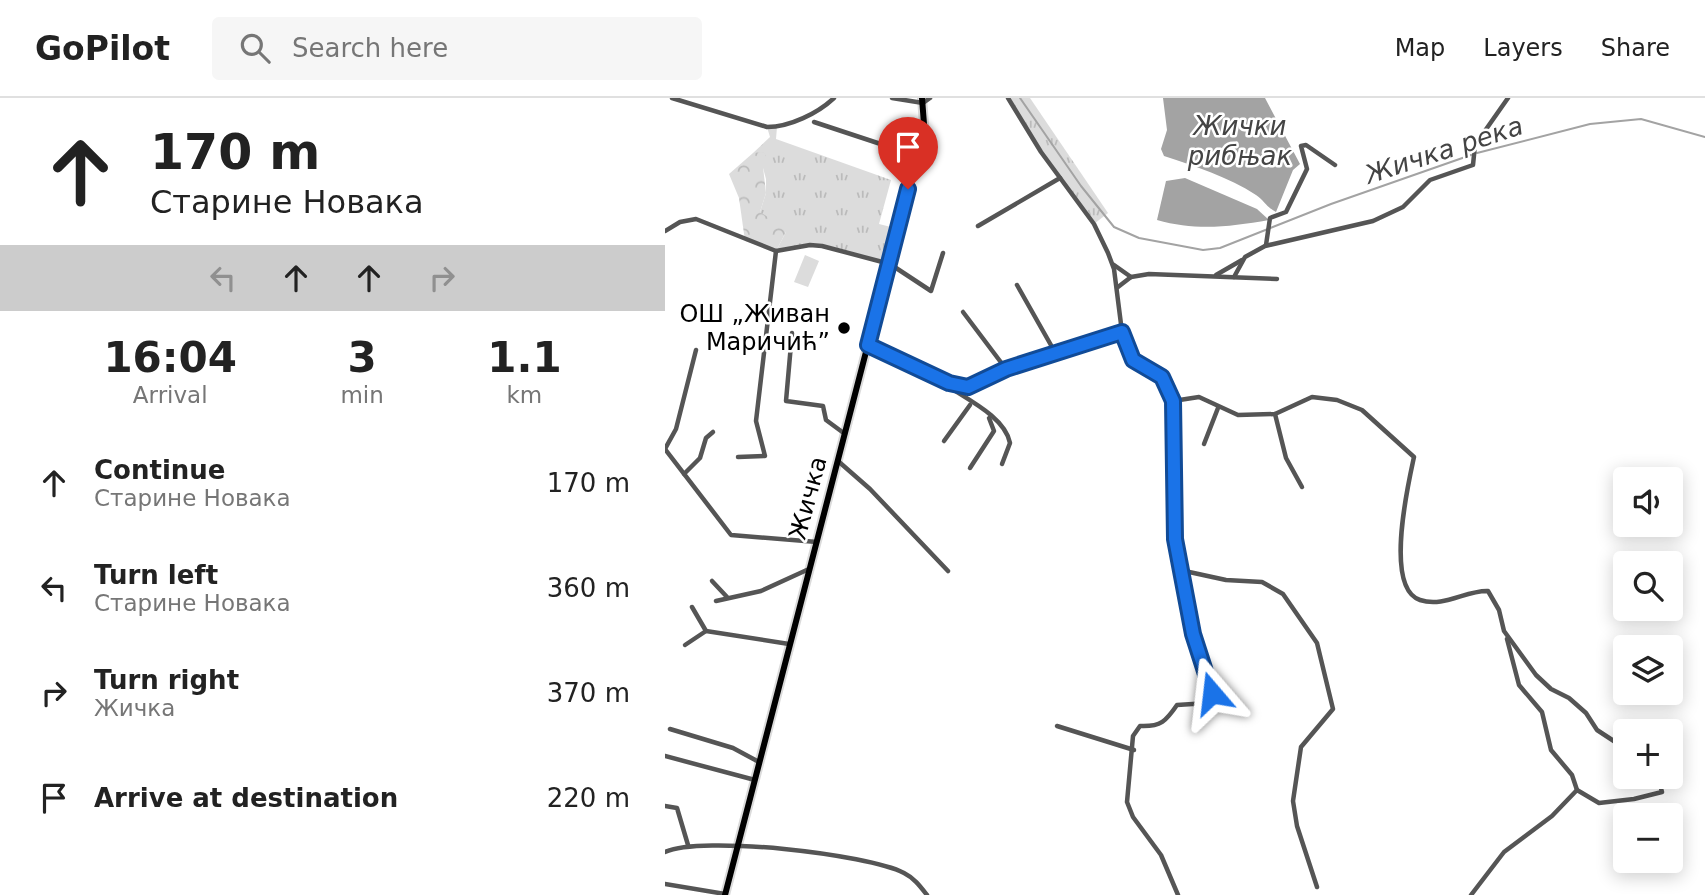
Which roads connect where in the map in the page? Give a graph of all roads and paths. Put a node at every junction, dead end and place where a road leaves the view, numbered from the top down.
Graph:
1 (672, 98) edge
2 (834, 98) edge
3 (893, 98) edge
4 (930, 98) edge
5 (1007, 98) edge
6 (1508, 98) edge
7 (923, 101) edge
8 (814, 122) dead end
9 (917, 156) junction
10 (1335, 165) dead end
11 (1060, 178) junction
12 (978, 226) dead end
13 (665, 231) edge
14 (1265, 246) junction
15 (776, 251) junction
16 (943, 253) dead end
17 (1245, 257) junction
18 (1111, 261) junction
19 (890, 264) junction
20 (1216, 276) junction
21 (1234, 276) junction
22 (1131, 277) junction
23 (1277, 279) dead end
24 (1017, 285) dead end
25 (1117, 291) junction
26 (963, 312) dead end
27 (1122, 332) junction
28 (792, 334) dead end
29 (868, 345) junction
30 (696, 350) dead end
31 (1056, 354) junction
32 (1006, 369) junction
33 (936, 378) junction
34 (957, 393) junction
35 (1173, 401) junction
36 (970, 405) junction
37 (1218, 408) junction
38 (1275, 414) junction
39 (713, 432) dead end
40 (845, 434) junction
41 (943, 441) dead end
42 (1204, 444) dead end
43 (665, 449) edge
44 (738, 457) dead end
45 (837, 460) junction
46 (1002, 464) dead end
47 (970, 468) dead end
48 (684, 474) junction
49 (1302, 487) dead end
50 (817, 542) junction
51 (809, 569) junction
52 (1180, 570) junction
53 (948, 571) dead end
54 (712, 581) dead end
55 (727, 597) junction
56 (716, 601) dead end
57 (692, 607) dead end
58 (706, 631) junction
59 (1504, 631) junction
60 (685, 645) dead end
61 (789, 645) junction
62 (1057, 726) dead end
63 (670, 729) dead end
64 (1613, 740) edge
65 (1134, 750) junction
66 (665, 756) edge
67 (759, 762) junction
68 (754, 780) junction
69 (1661, 789) edge
70 (1577, 790) junction
71 (665, 806) edge
72 (688, 846) junction
73 (736, 846) junction
74 (665, 852) edge
75 (665, 884) edge
76 (1317, 887) dead end
77 (725, 894) edge
78 (927, 895) edge
79 (1178, 895) edge
80 (1471, 895) edge

1 - 2 street
3 - 7 street
4 - 7 street
5 - 11 street
6 - 14 street
7 - 9 main road, Жичка
8 - 9 street
9 - 19 main road, Жичка
10 - 14 street
11 - 12 street
11 - 18 street
13 - 15 street
14 - 17 street
15 - 19 street
15 - 44 street
16 - 19 street
17 - 20 street
17 - 21 street
18 - 22 street
18 - 25 street
19 - 29 main road, Жичка
20 - 21 street
20 - 22 street
21 - 23 street
22 - 25 street
24 - 31 street
25 - 27 street
26 - 32 street
27 - 31 street
27 - 35 street
28 - 40 street
29 - 33 street
29 - 40 main road, Жичка
30 - 43 street
31 - 32 street
32 - 33 street
33 - 34 street
34 - 36 street
34 - 46 street
35 - 37 street
35 - 52 street
36 - 41 street
36 - 47 street
37 - 38 street
37 - 42 street
38 - 49 street
38 - 59 street
39 - 48 street
40 - 45 main road, Жичка
43 - 48 street
45 - 50 main road, Жичка
45 - 53 street
48 - 50 street
50 - 51 main road, Жичка
51 - 55 street
51 - 61 main road, Жичка
52 - 65 street
52 - 76 street
54 - 55 street
55 - 56 street
57 - 58 street
58 - 60 street
58 - 61 street
59 - 64 street
59 - 70 street
61 - 67 main road, Жичка
62 - 65 street
63 - 67 street
65 - 79 street
66 - 68 street
67 - 68 main road, Жичка
68 - 73 main road, Жичка
69 - 70 street
70 - 80 street
71 - 72 street
72 - 73 street
72 - 74 street
73 - 77 main road, Жичка
73 - 78 street
75 - 77 street, Жичка

